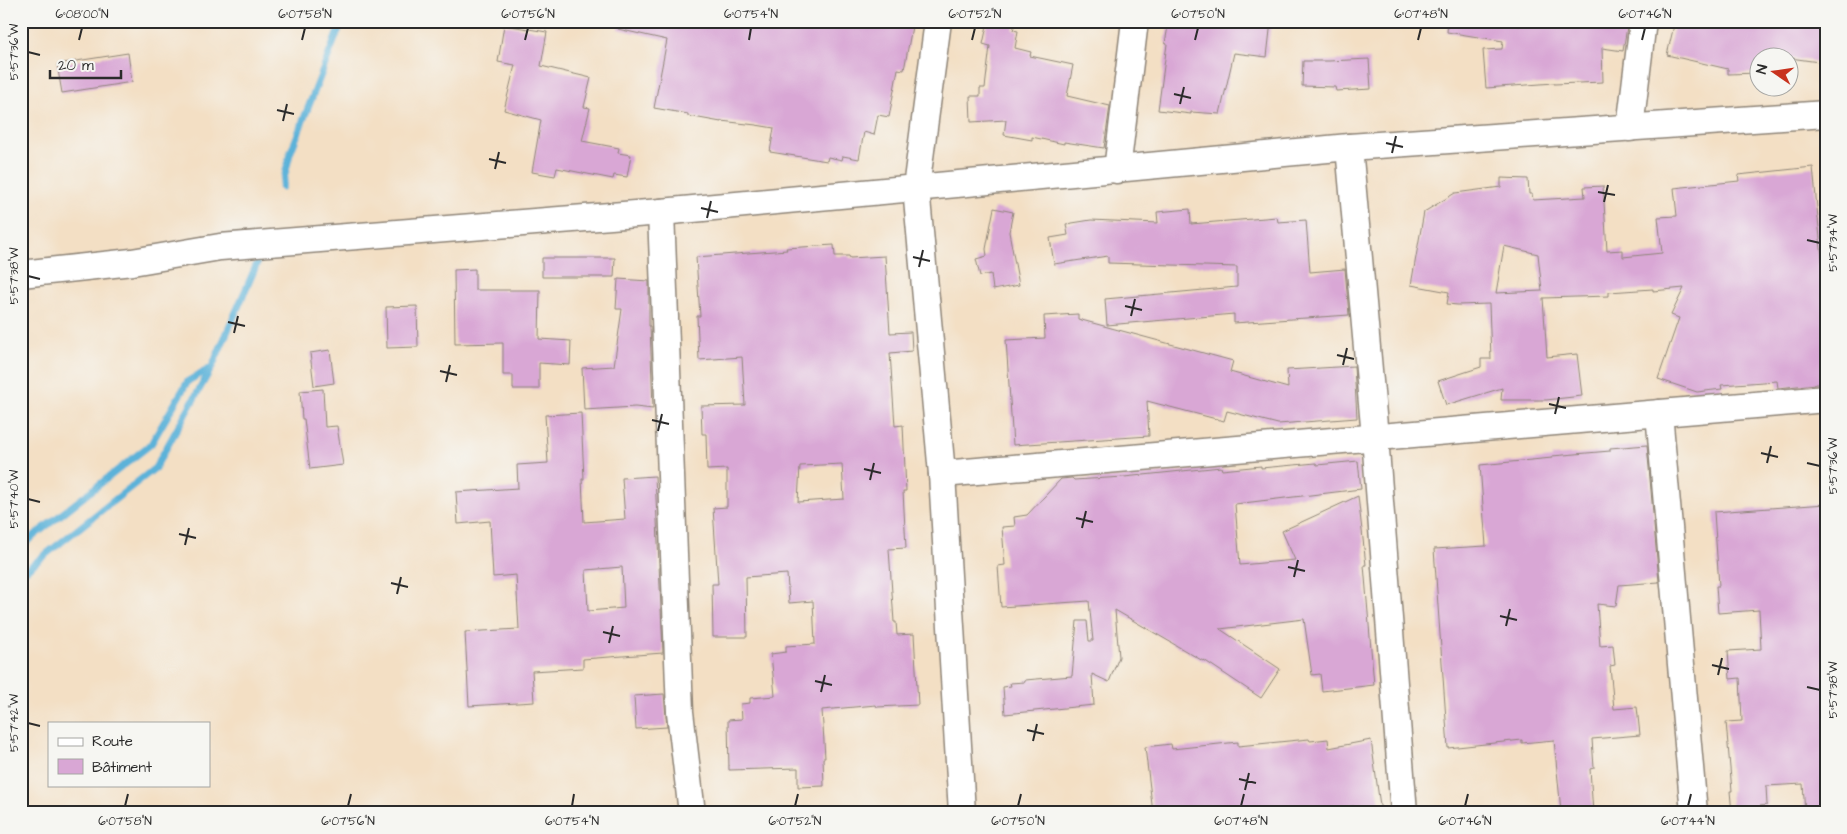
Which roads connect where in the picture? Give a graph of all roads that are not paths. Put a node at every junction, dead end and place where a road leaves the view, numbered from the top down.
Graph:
1 (938, 21) edge
2 (1135, 21) edge
3 (1643, 21) edge
4 (1826, 114) edge
5 (1630, 128) junction
6 (1349, 147) junction
7 (1118, 170) junction
8 (916, 188) junction
9 (661, 212) junction
10 (21, 274) edge
11 (1826, 399) edge
12 (1659, 413) junction
13 (1375, 437) junction
14 (942, 474) junction
15 (692, 813) edge
16 (962, 813) edge
17 (1404, 813) edge
18 (1694, 813) edge

1 - 8 street
2 - 7 street
3 - 5 street
4 - 5 street
5 - 6 street
6 - 7 street
6 - 13 street
7 - 8 street
8 - 9 street
8 - 14 street
9 - 10 street
9 - 15 street
11 - 12 street
12 - 13 street
12 - 18 street
13 - 14 street
13 - 17 street
14 - 16 street

